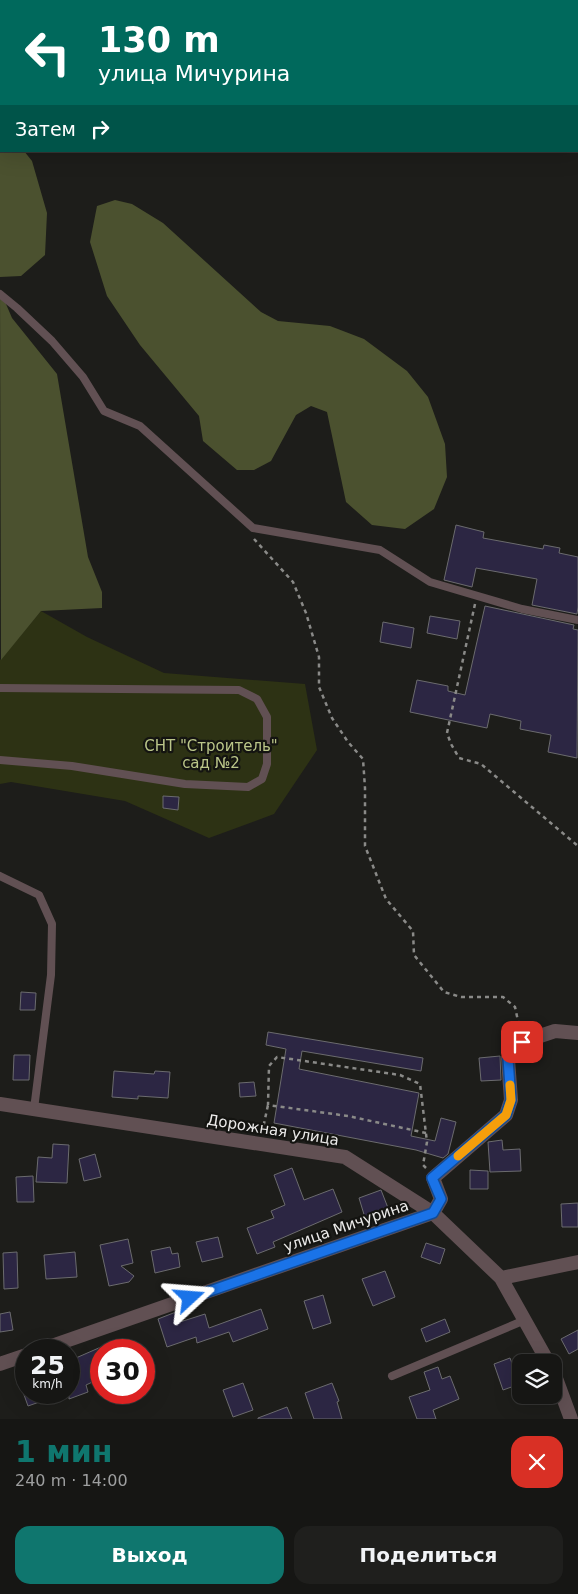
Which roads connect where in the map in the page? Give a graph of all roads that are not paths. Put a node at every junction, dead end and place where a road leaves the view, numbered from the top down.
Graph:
1 (0, 294) edge
2 (578, 620) edge
3 (0, 688) edge
4 (0, 760) edge
5 (0, 876) edge
6 (578, 1033) edge
7 (0, 1104) edge
8 (34, 1109) junction
9 (433, 1213) junction
10 (578, 1262) edge
11 (502, 1278) junction
12 (525, 1320) junction
13 (72, 1339) edge
14 (544, 1354) edge
15 (15, 1359) edge
16 (0, 1364) edge
17 (392, 1376) dead end
18 (562, 1395) edge
19 (571, 1419) edge

1 - 2 lane
3 - 4 lane
5 - 8 lane
6 - 9 street, улица Мичурина
7 - 8 street, Дорожная улица
8 - 9 street, Дорожная улица
9 - 11 street, Дорожная улица
9 - 13 street, улица Мичурина
10 - 11 street
11 - 12 street, Дорожная улица
12 - 14 street, Дорожная улица
12 - 17 lane
15 - 16 street
18 - 19 street

